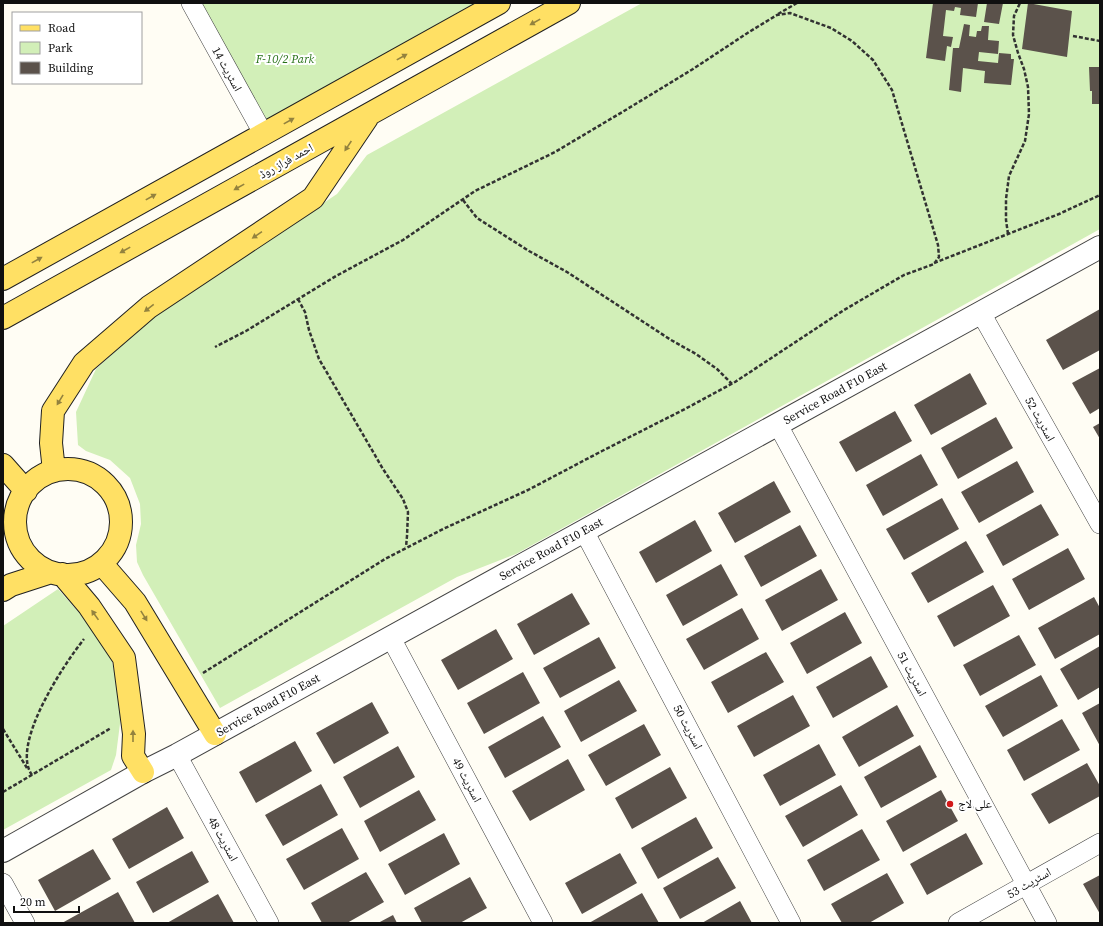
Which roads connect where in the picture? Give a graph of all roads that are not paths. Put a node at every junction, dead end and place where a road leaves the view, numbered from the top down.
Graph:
1 (191, 3) edge
2 (499, 3) edge
3 (569, 3) edge
4 (370, 114) junction
5 (264, 135) junction
6 (1100, 247) edge
7 (3, 279) edge
8 (981, 313) junction
9 (3, 318) edge
10 (778, 425) junction
11 (3, 465) edge
12 (54, 471) junction
13 (26, 491) junction
14 (9, 524) edge
15 (1100, 524) edge
16 (584, 531) junction
17 (102, 564) junction
18 (55, 574) junction
19 (3, 590) edge
20 (390, 638) junction
21 (215, 734) junction
22 (177, 755) junction
23 (143, 772) junction
24 (1100, 843) edge
25 (3, 851) edge
26 (3, 883) edge
27 (1026, 885) junction
28 (25, 923) edge
29 (270, 923) edge
30 (543, 923) edge
31 (791, 923) edge
32 (958, 923) edge
33 (1047, 923) edge

1 - 5 street, اسٹریٹ 14
5 -> 2 main road
3 -> 4 main road, احمد فراز روڈ
4 -> 9 main road, احمد فراز روڈ
4 -> 12 main road
7 -> 5 main road
6 - 8 street, Service Road F10 East
8 - 10 street, Service Road F10 East
8 - 15 street, اسٹریٹ 52
10 - 16 street, Service Road F10 East
10 - 27 street, اسٹریٹ 51
11 - 13 main road
12 - 13 main road
12 - 17 main road
13 - 14 main road
14 - 18 main road
16 - 20 street, Service Road F10 East
16 - 31 street, اسٹریٹ 50
17 - 18 main road
17 -> 21 main road
18 - 19 main road
23 -> 18 main road
20 - 21 street, Service Road F10 East
20 - 30 street, اسٹریٹ 49
21 - 22 street, Service Road F10 East
22 - 23 street, Service Road F10 East
22 - 29 street, اسٹریٹ 48
23 - 25 street, Service Road F10 East
24 - 27 street, اسٹریٹ 53
26 - 28 street
27 - 32 street, اسٹریٹ 53
27 - 33 street, اسٹریٹ 51

